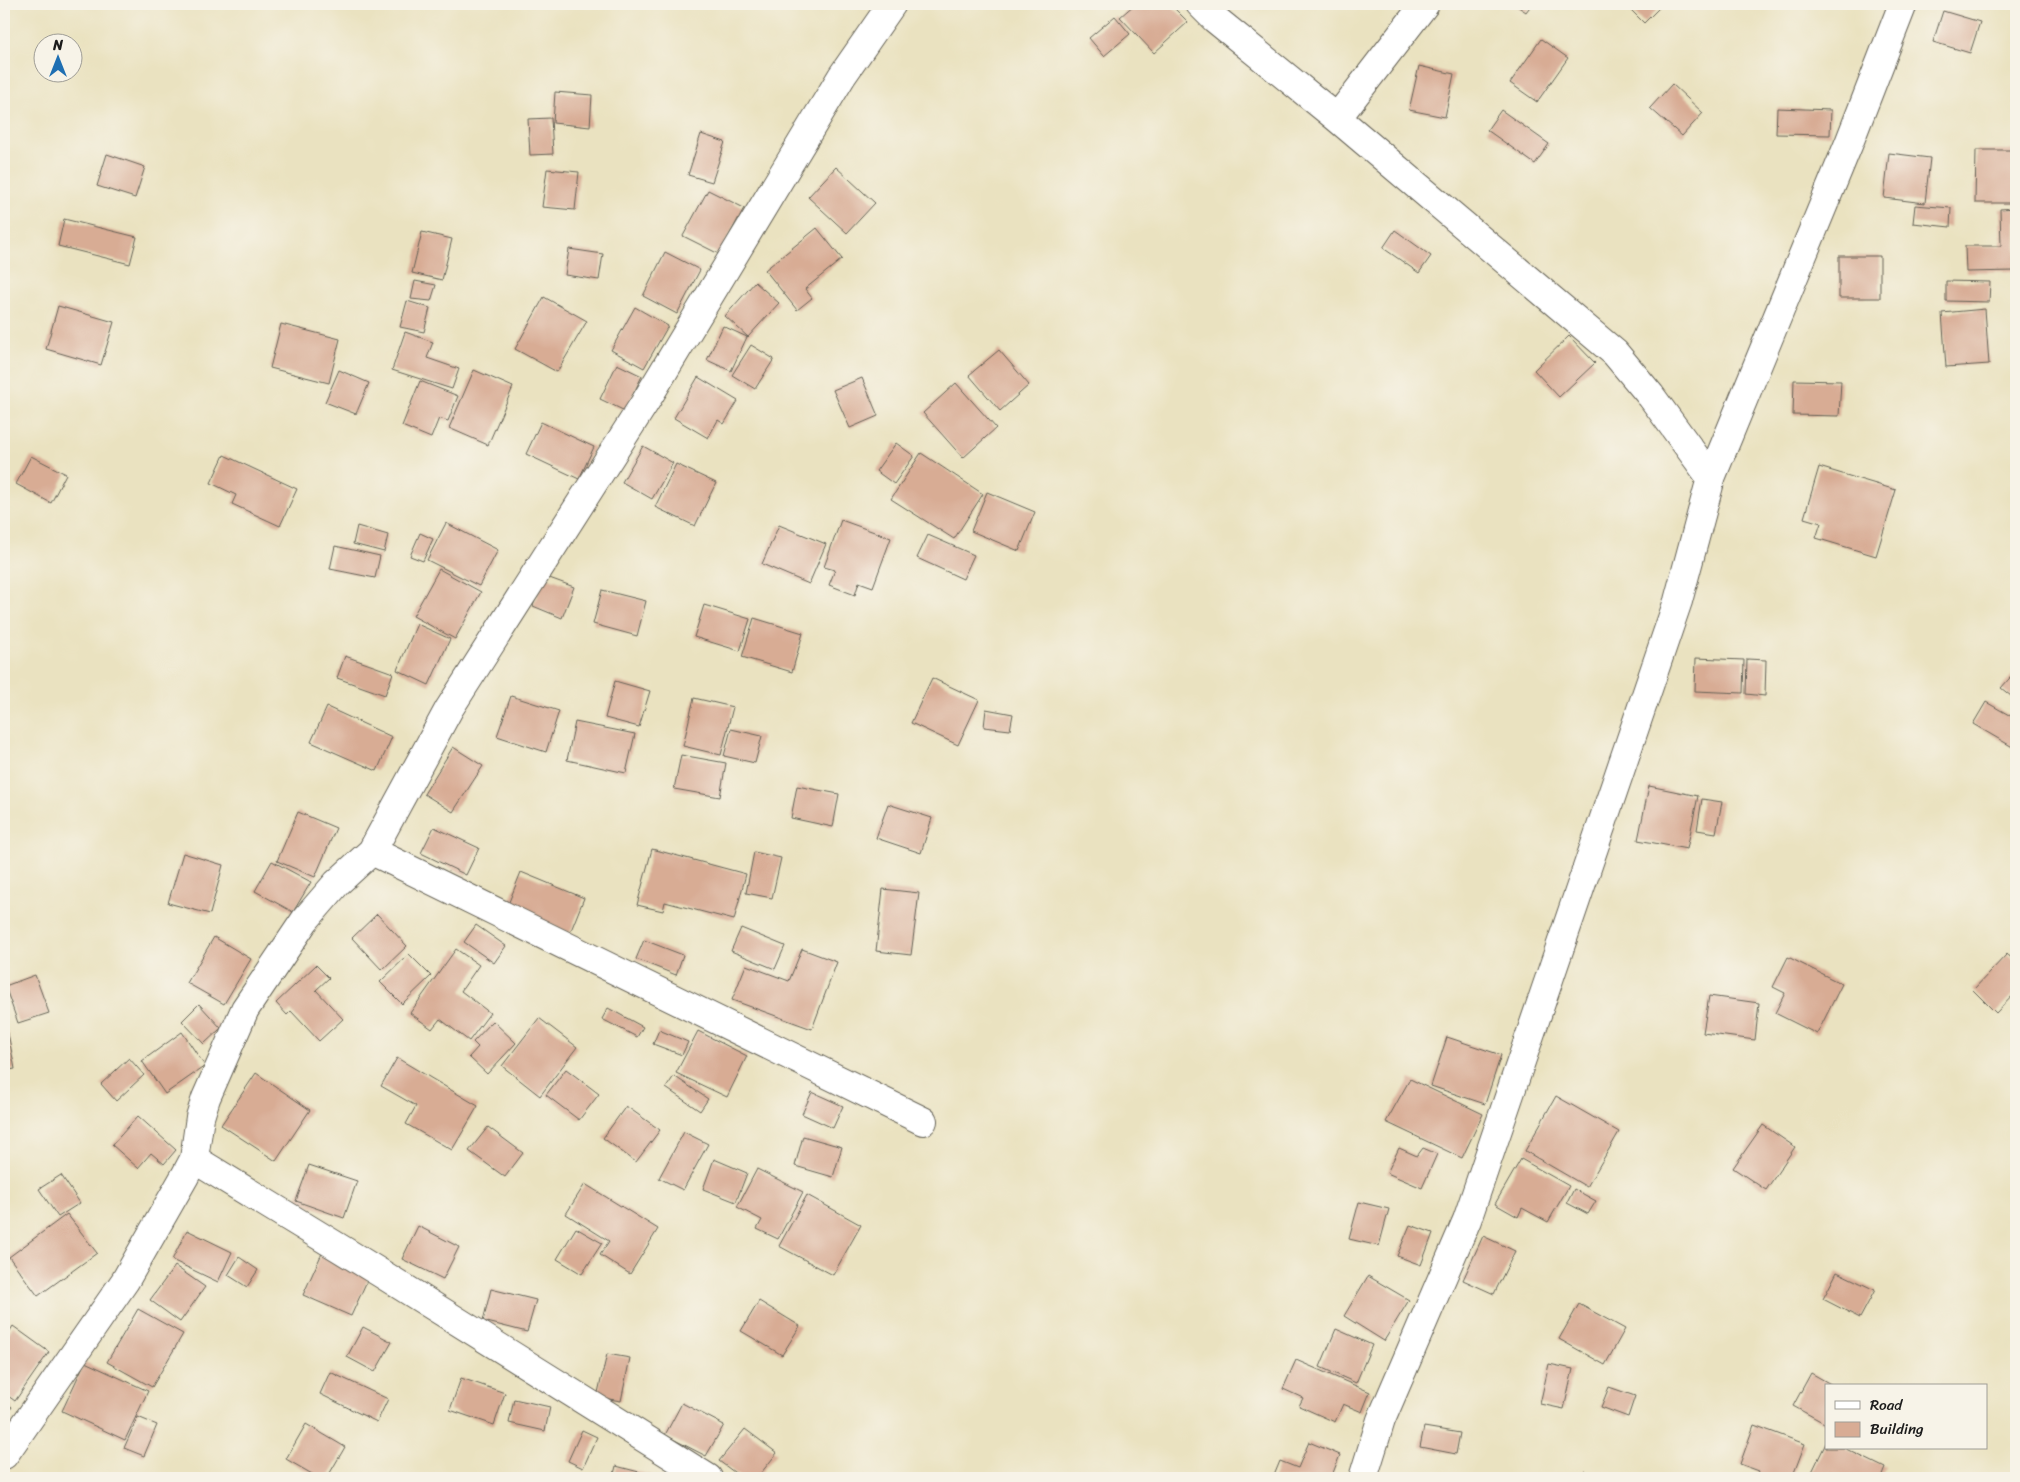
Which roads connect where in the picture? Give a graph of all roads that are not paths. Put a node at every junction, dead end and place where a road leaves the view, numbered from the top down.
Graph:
1 (892, 4) edge
2 (1200, 4) edge
3 (1425, 4) edge
4 (1903, 4) edge
5 (1337, 118) junction
6 (1711, 478) junction
7 (372, 851) junction
8 (923, 1121) dead end
9 (194, 1159) junction
10 (4, 1455) edge
11 (708, 1478) edge
12 (1363, 1478) edge

1 - 7 street
2 - 5 street
3 - 5 street
4 - 6 street
5 - 6 street
6 - 12 street
7 - 8 street
7 - 9 street
9 - 10 street
9 - 11 street

